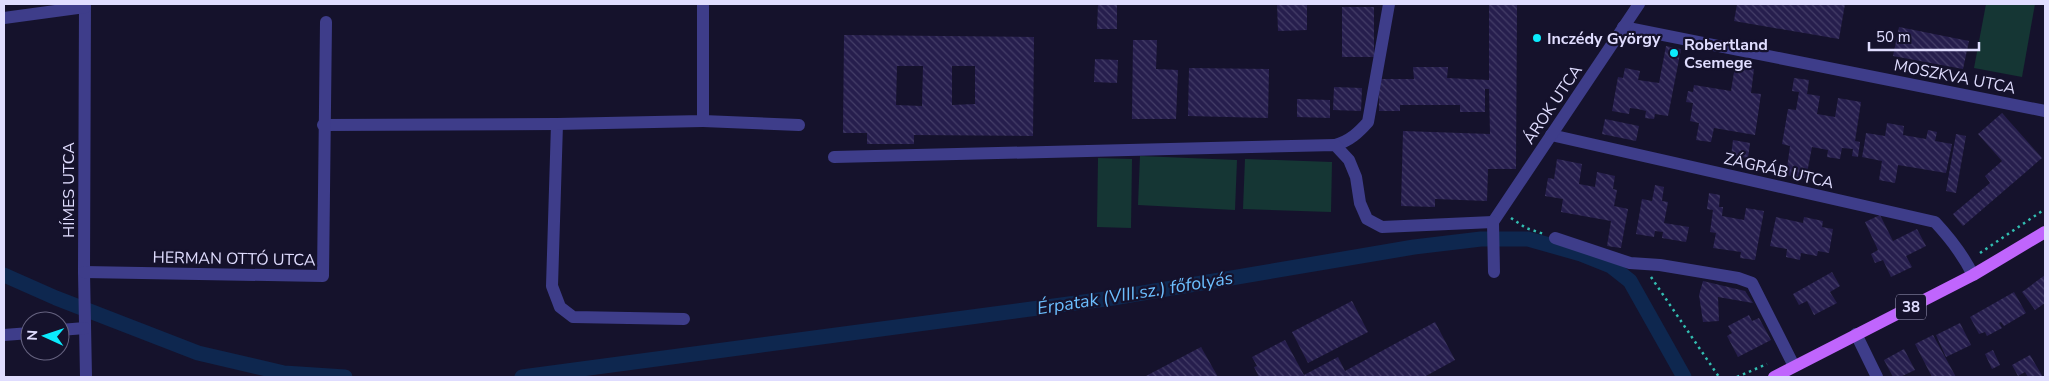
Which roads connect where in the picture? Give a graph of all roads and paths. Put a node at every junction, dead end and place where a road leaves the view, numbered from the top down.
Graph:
1 (704, 4) edge
2 (1389, 4) edge
3 (1639, 4) edge
4 (85, 5) edge
5 (4, 18) edge
6 (326, 22) dead end
7 (1623, 27) junction
8 (2045, 111) edge
9 (703, 121) junction
10 (558, 124) junction
11 (323, 125) junction
12 (799, 125) dead end
13 (1551, 135) junction
14 (1336, 145) junction
15 (834, 157) dead end
16 (2045, 209) edge
17 (1496, 216) junction
18 (2045, 232) edge
19 (1555, 238) joint
20 (1967, 261) junction
21 (1643, 265) junction
22 (84, 272) junction
23 (1494, 272) dead end
24 (1973, 275) junction
25 (684, 319) dead end
26 (85, 323) junction
27 (70, 327) edge
28 (20, 334) edge
29 (1856, 334) junction
30 (4, 335) edge
31 (1791, 361) junction
32 (86, 377) edge
33 (1719, 377) edge
34 (1737, 377) edge
35 (1774, 377) edge
36 (1877, 377) edge

1 - 9 street
2 - 14 street
3 - 7 street, ÁROK UTCA
4 - 5 street
4 - 22 street, HÍMES UTCA
6 - 11 street, HERMAN OTTÓ UTCA
7 - 8 street, MOSZKVA UTCA
7 - 13 street, ÁROK UTCA
9 - 10 street
9 - 12 street
10 - 11 street
10 - 25 street
11 - 22 street, HERMAN OTTÓ UTCA
13 - 17 street, ÁROK UTCA
13 - 20 street, ZÁGRÁB UTCA
14 - 15 street
14 - 17 street
16 - 20 path
17 - 19 path
17 - 23 street
18 - 24 main road, 38
19 - 21 street
20 - 24 street, ZÁGRÁB UTCA
21 - 31 street
21 - 33 path
22 - 26 street, HÍMES UTCA
24 - 29 main road, 38
26 - 27 street
26 - 32 street, HÍMES UTCA
28 - 30 street
29 - 31 main road, 38
29 - 36 street
31 - 34 path
31 - 35 main road, 38

